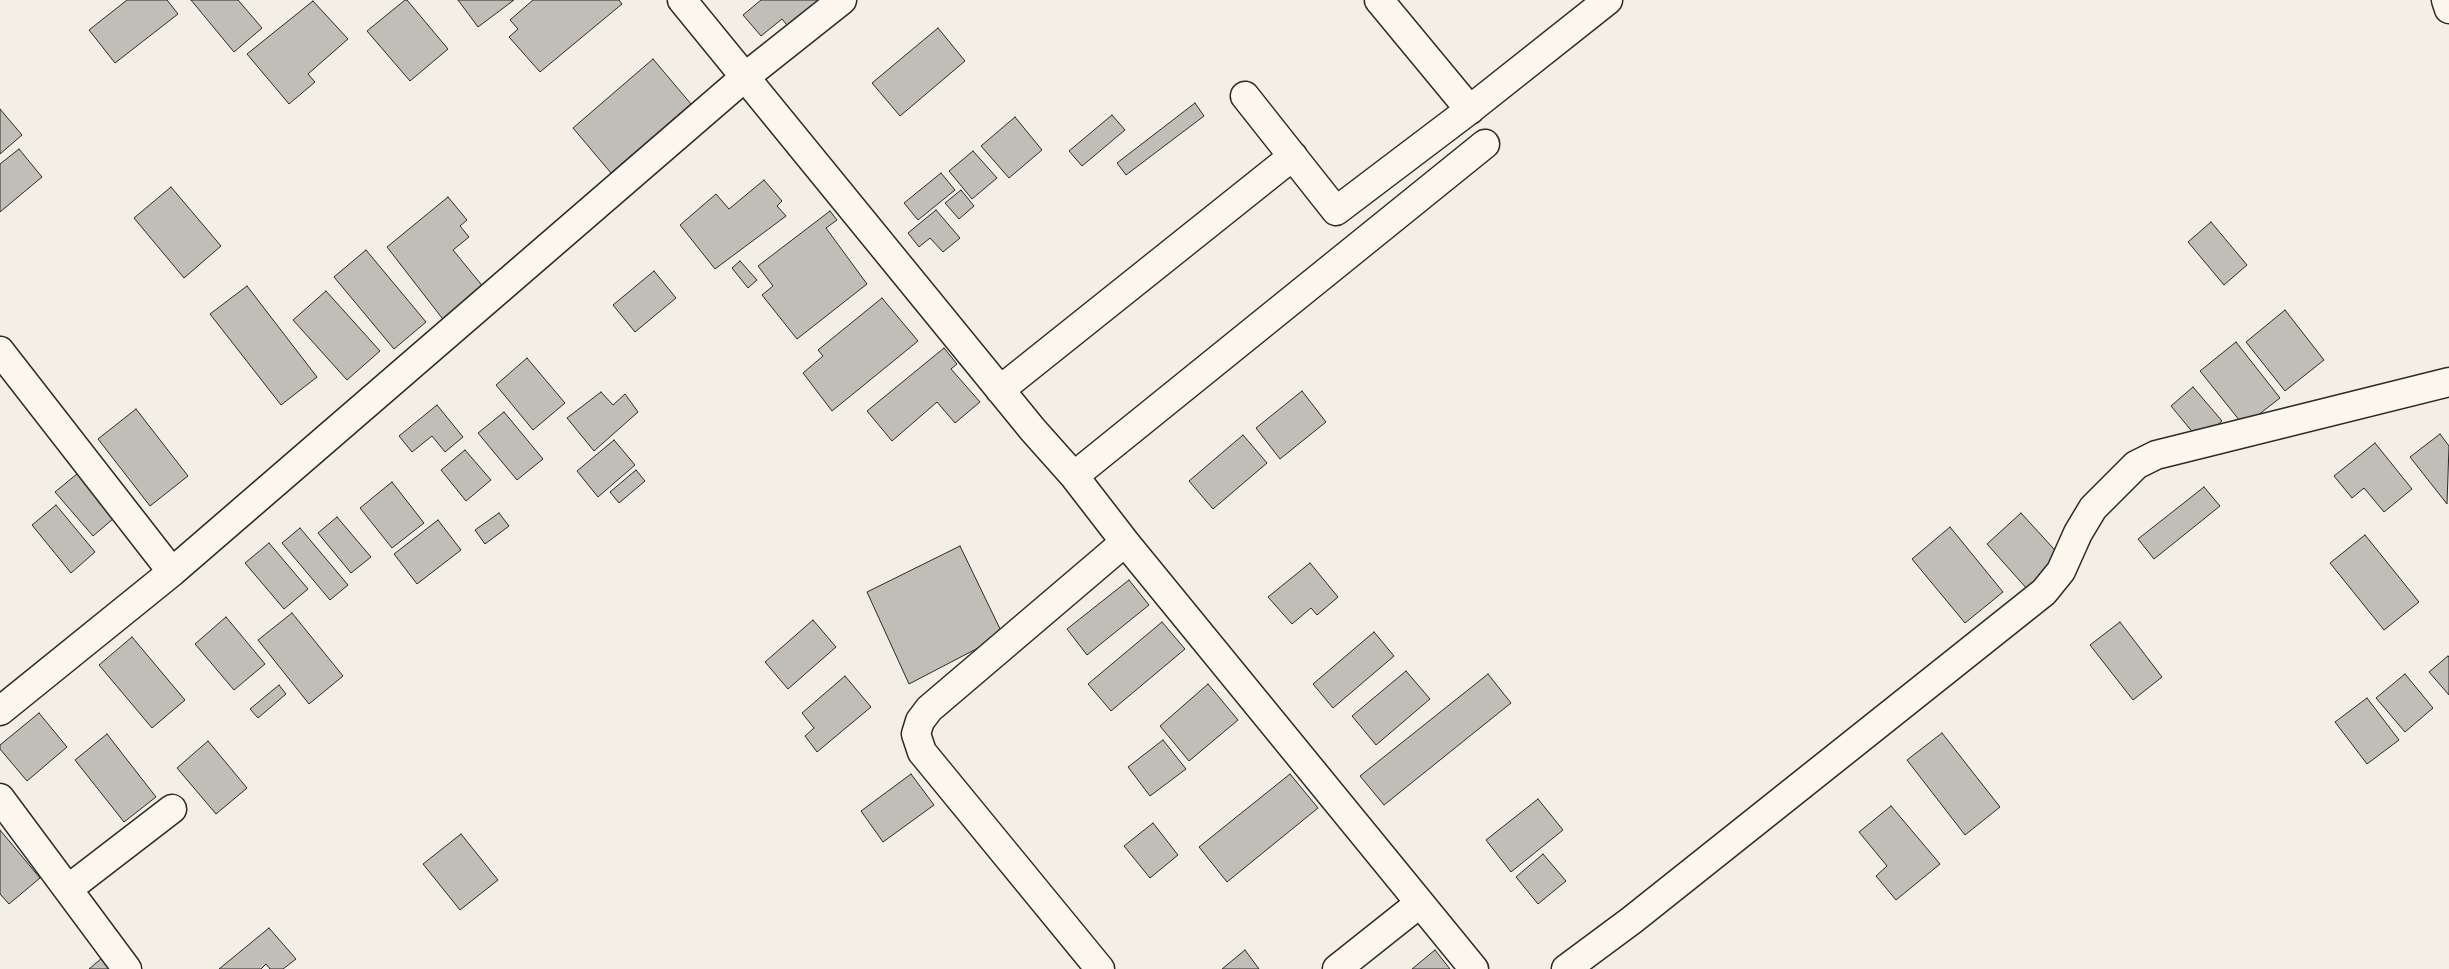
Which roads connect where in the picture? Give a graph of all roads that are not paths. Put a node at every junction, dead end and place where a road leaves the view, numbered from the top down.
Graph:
1 (682, 0) edge
2 (842, 0) edge
3 (1379, 0) edge
4 (2446, 0) edge
5 (1597, 3) edge
6 (2449, 10) edge
7 (745, 77) junction
8 (1245, 96) dead end
9 (1470, 110) junction
10 (1485, 144) dead end
11 (1293, 156) junction
12 (0, 351) edge
13 (2449, 382) edge
14 (1000, 390) junction
15 (1074, 476) junction
16 (1125, 542) junction
17 (172, 572) junction
18 (0, 711) edge
19 (0, 798) edge
20 (172, 809) dead end
21 (68, 889) junction
22 (1420, 903) junction
23 (127, 969) edge
24 (1100, 969) edge
25 (1337, 969) edge
26 (1474, 969) edge
27 (1566, 969) edge

1 - 7 street
2 - 7 street
3 - 9 street
4 - 6 street
5 - 9 street
7 - 14 street
7 - 17 street
8 - 11 street
9 - 11 street
10 - 15 street
11 - 14 street
12 - 17 street
13 - 27 street
14 - 15 street
15 - 16 street
16 - 22 street
16 - 24 street
17 - 18 street
19 - 21 street
20 - 21 street
21 - 23 street
22 - 25 street
22 - 26 street

